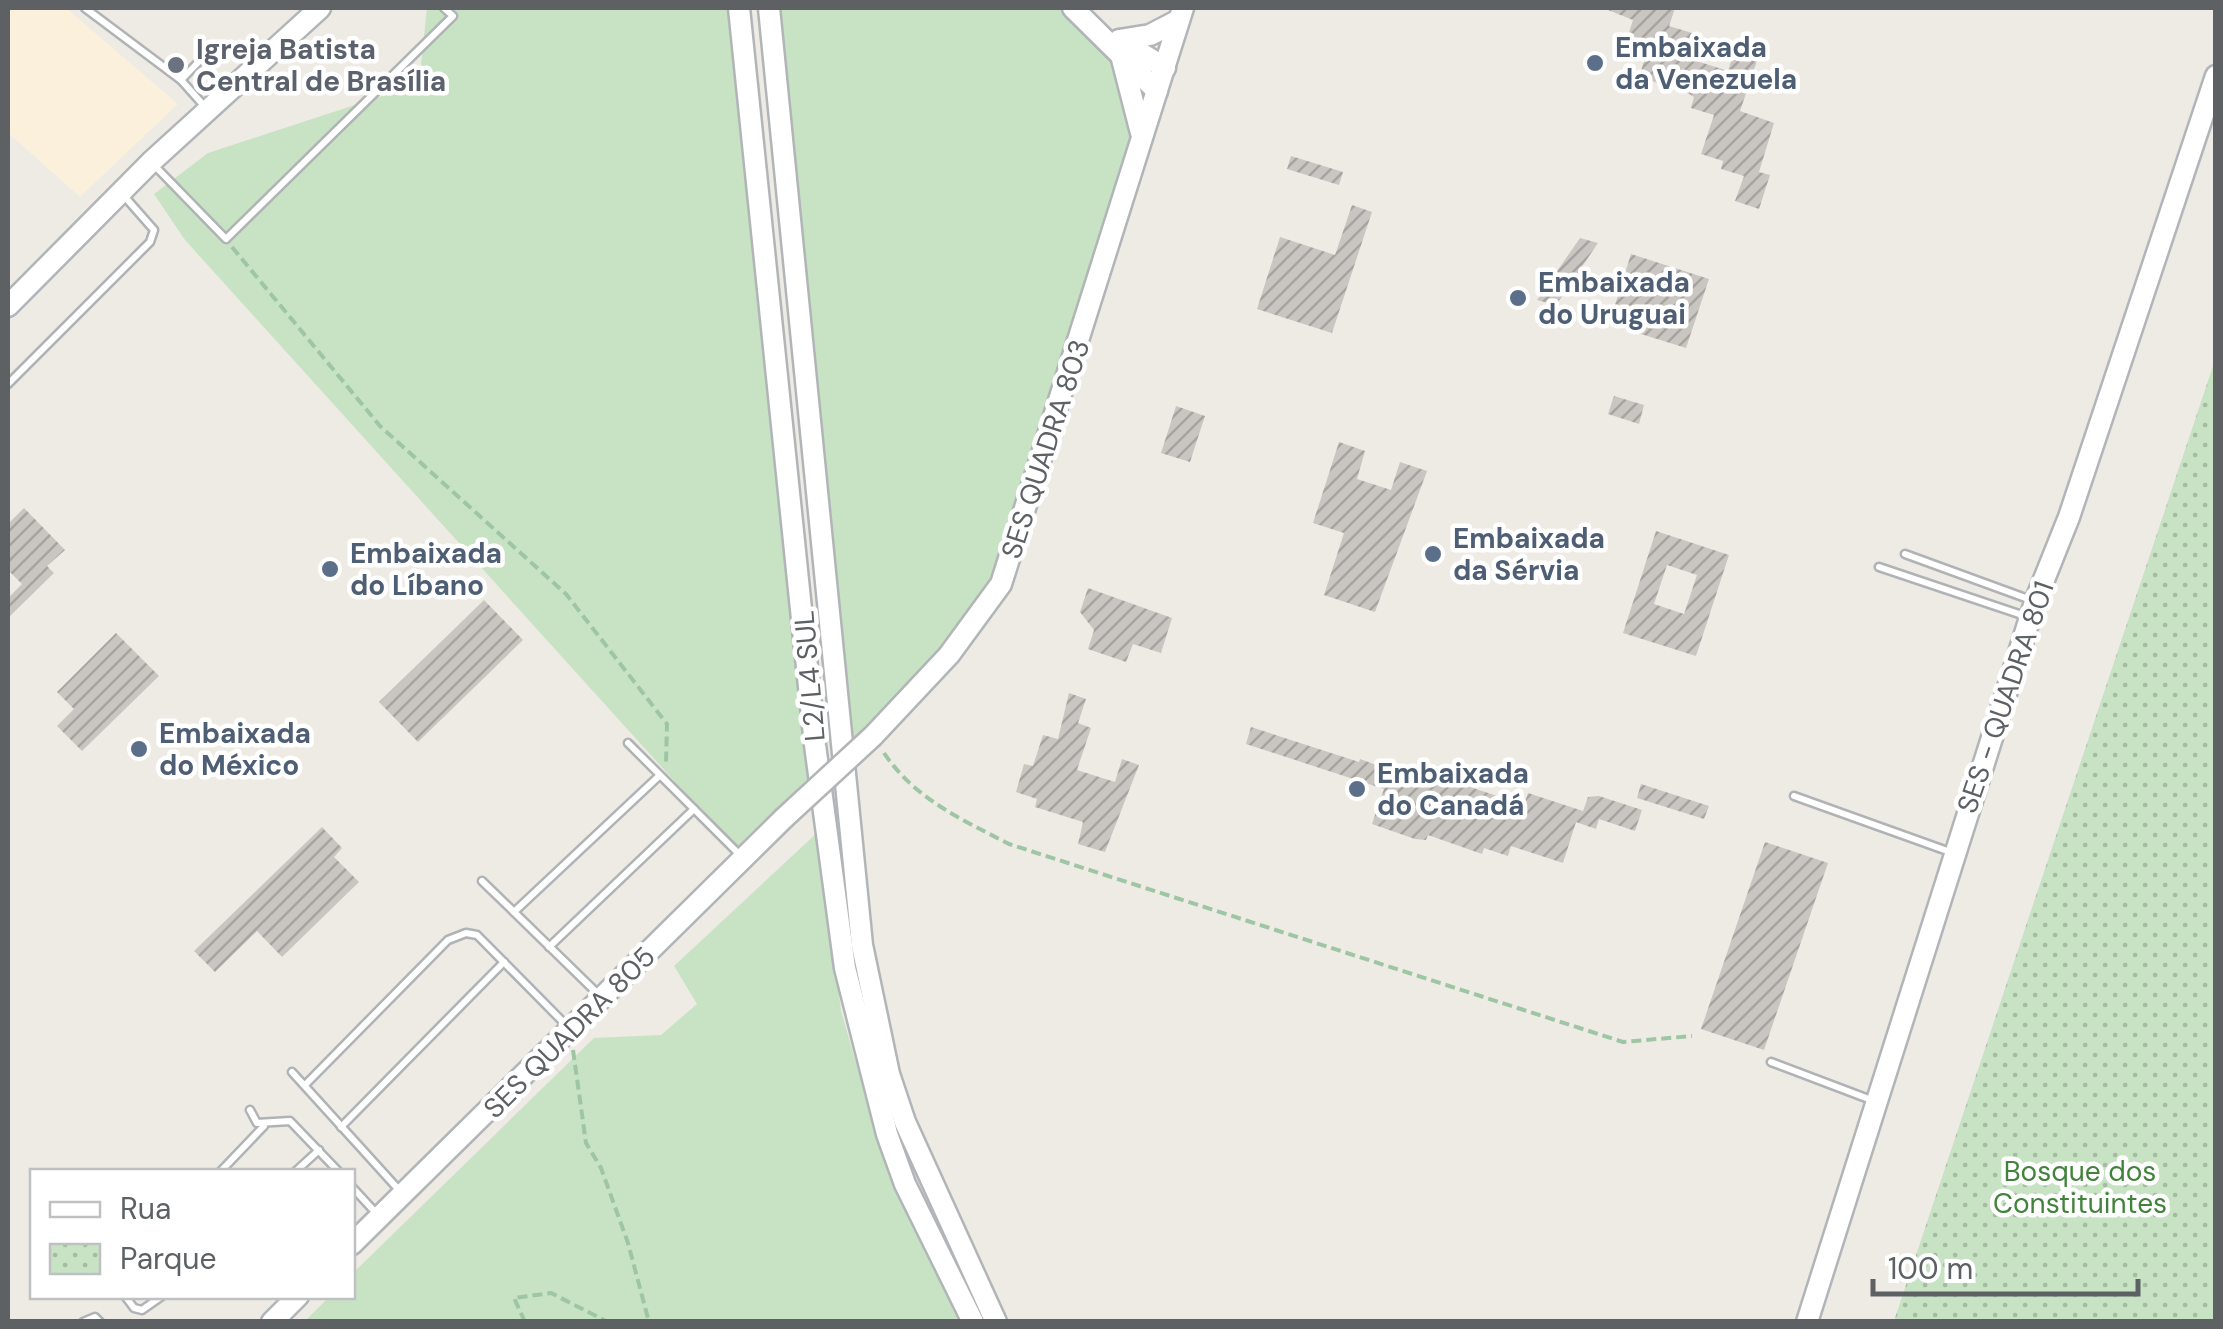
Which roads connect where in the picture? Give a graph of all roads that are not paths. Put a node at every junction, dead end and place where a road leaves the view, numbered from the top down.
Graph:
1 (84, 8) edge
2 (320, 8) edge
3 (444, 8) edge
4 (740, 8) edge
5 (1074, 8) edge
6 (770, 10) edge
7 (1181, 14) edge
8 (214, 46) dead end
9 (1119, 46) junction
10 (1164, 68) junction
11 (2216, 76) edge
12 (181, 80) junction
13 (1157, 91) junction
14 (208, 110) junction
15 (2216, 120) edge
16 (1142, 140) junction
17 (2196, 141) junction
18 (151, 162) junction
19 (122, 194) junction
20 (8, 306) edge
21 (8, 384) edge
22 (1905, 554) dead end
23 (1880, 567) dead end
24 (2032, 609) junction
25 (628, 743) dead end
26 (660, 776) junction
27 (1794, 796) dead end
28 (694, 809) junction
29 (784, 818) joint
30 (1953, 853) junction
31 (743, 858) junction
32 (482, 882) dead end
33 (514, 912) junction
34 (549, 947) junction
35 (504, 962) junction
36 (604, 999) junction
37 (571, 1031) junction
38 (1771, 1062) dead end
39 (292, 1072) dead end
40 (305, 1085) junction
41 (1875, 1102) junction
42 (250, 1110) dead end
43 (265, 1125) junction
44 (341, 1127) junction
45 (319, 1150) junction
46 (223, 1169) edge
47 (299, 1169) edge
48 (335, 1169) edge
49 (355, 1190) edge
50 (403, 1194) junction
51 (380, 1217) junction
52 (355, 1241) edge
53 (127, 1299) edge
54 (158, 1299) edge
55 (295, 1299) edge
56 (83, 1322) edge
57 (100, 1322) edge
58 (272, 1322) edge
59 (973, 1322) edge
60 (996, 1322) edge
61 (1807, 1322) edge

1 - 12 lane
2 - 14 street
3 - 18 lane
4 - 59 street, L2/L4 SUL
5 - 9 street
6 - 60 street, L2/L4 SUL
7 - 9 street
7 - 10 street, SES QUADRA 803
8 - 12 lane
9 - 10 street
9 - 13 street
9 - 16 street
10 - 13 street, SES QUADRA 803
11 - 17 street, SES - QUADRA 801
12 - 14 lane
13 - 16 street, SES QUADRA 803
14 - 18 street
15 - 17 street
16 - 29 street, SES QUADRA 803, bridge
17 - 24 street, SES - QUADRA 801
18 - 19 street
19 - 20 street
19 - 21 lane
22 - 24 lane
23 - 24 lane
24 - 30 street, SES - QUADRA 801
25 - 26 lane
26 - 28 lane
26 - 33 lane
27 - 30 lane
28 - 31 lane
28 - 34 lane
29 - 31 street, SES QUADRA 805
30 - 41 street, SES - QUADRA 801
31 - 36 street, SES QUADRA 805
32 - 33 lane
33 - 34 lane
34 - 36 lane
35 - 37 lane
35 - 40 lane
35 - 44 lane
36 - 37 street, SES QUADRA 805
37 - 50 street, SES QUADRA 805
38 - 41 lane
39 - 40 lane
40 - 44 lane
41 - 61 street, SES - QUADRA 801
42 - 43 lane
43 - 45 lane
43 - 46 lane
44 - 50 lane
45 - 47 lane
45 - 48 lane
49 - 51 lane
50 - 51 street, SES QUADRA 805
51 - 52 street, SES QUADRA 805
53 - 54 lane
55 - 58 street
56 - 57 lane

